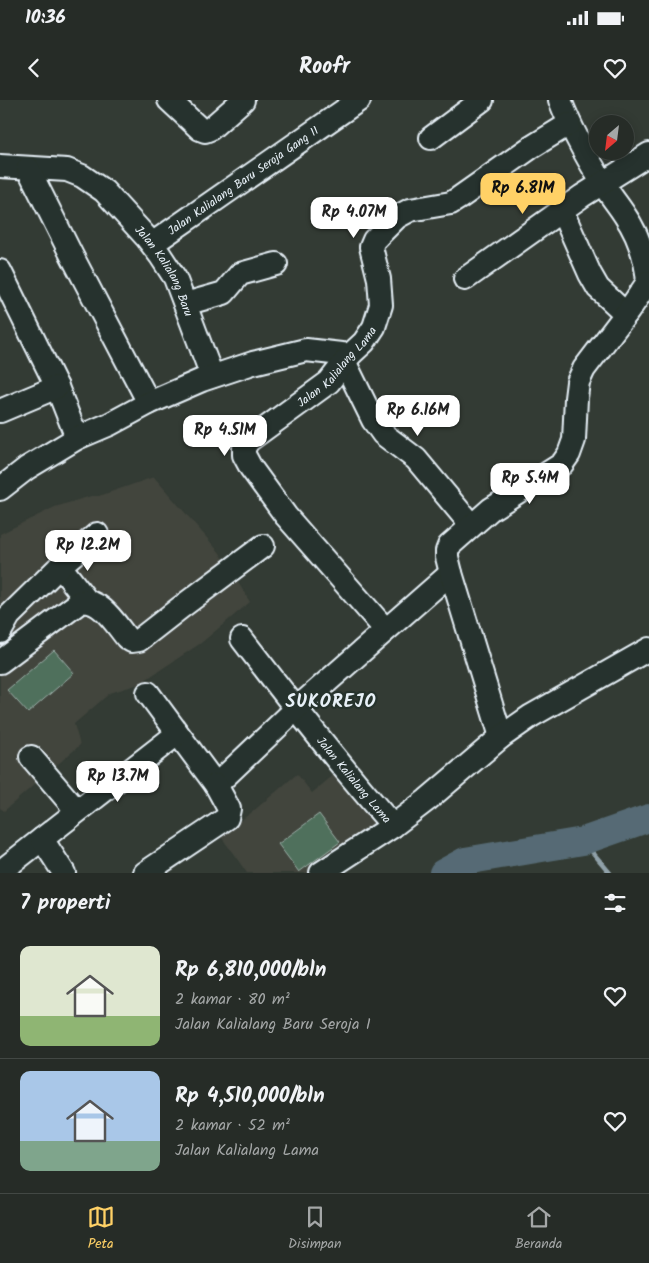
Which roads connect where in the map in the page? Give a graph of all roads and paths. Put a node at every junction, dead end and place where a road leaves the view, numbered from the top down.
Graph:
1 (169, 100) edge
2 (243, 100) edge
3 (359, 100) edge
4 (482, 100) edge
5 (560, 100) edge
6 (333, 115) edge
7 (569, 124) junction
8 (430, 138) dead end
9 (649, 154) edge
10 (0, 166) edge
11 (28, 168) junction
12 (603, 184) junction
13 (562, 210) junction
14 (152, 244) junction
15 (276, 264) dead end
16 (0, 271) edge
17 (465, 279) dead end
18 (648, 282) edge
19 (185, 304) junction
20 (626, 314) junction
21 (347, 359) junction
22 (212, 376) junction
23 (57, 387) junction
24 (149, 403) junction
25 (0, 411) edge
26 (77, 438) junction
27 (0, 489) edge
28 (471, 525) junction
29 (97, 534) dead end
30 (263, 546) dead end
31 (60, 566) junction
32 (451, 573) junction
33 (87, 600) junction
34 (385, 629) junction
35 (0, 632) edge
36 (242, 639) dead end
37 (648, 649) edge
38 (0, 662) edge
39 (148, 693) dead end
40 (296, 710) junction
41 (177, 734) junction
42 (501, 737) junction
43 (31, 756) dead end
44 (216, 785) junction
45 (77, 811) junction
46 (393, 826) junction
47 (42, 839) junction
48 (0, 872) edge
49 (64, 873) edge
50 (145, 873) edge
51 (321, 873) edge

1 - 2 street
3 - 6 street, Jalan Kalialang Baru Seroja Gang II
4 - 8 street
5 - 7 street
6 - 14 street, Jalan Kalialang Baru Seroja Gang II
7 - 12 street
7 - 21 street, Jalan Kalialang Lama
9 - 12 street
10 - 11 street, Jalan Kalialang Baru
11 - 14 street, Jalan Kalialang Baru
11 - 24 street
12 - 13 street
12 - 18 street
13 - 17 street
13 - 20 street
14 - 19 street, Jalan Kalialang Baru
15 - 19 street
16 - 23 street
18 - 20 street
19 - 22 street, Jalan Kalialang Baru
20 - 28 street
21 - 22 street
21 - 28 street
21 - 34 street, Jalan Kalialang Lama
22 - 24 street
23 - 25 street
23 - 26 street
24 - 26 street
26 - 27 street
28 - 32 street
29 - 31 street
30 - 33 street
31 - 33 street
31 - 35 street
32 - 34 street
32 - 42 street
33 - 38 street
34 - 40 street
36 - 40 street, Jalan Kalialang Lama
37 - 42 street, Jalan Kalialang Lama
39 - 41 street
40 - 44 street
40 - 46 street, Jalan Kalialang Lama
41 - 44 street
41 - 45 street
42 - 46 street, Jalan Kalialang Lama
43 - 45 street
44 - 50 street
45 - 47 street
46 - 51 street, Jalan Kalialang Lama
47 - 48 street
47 - 49 street

